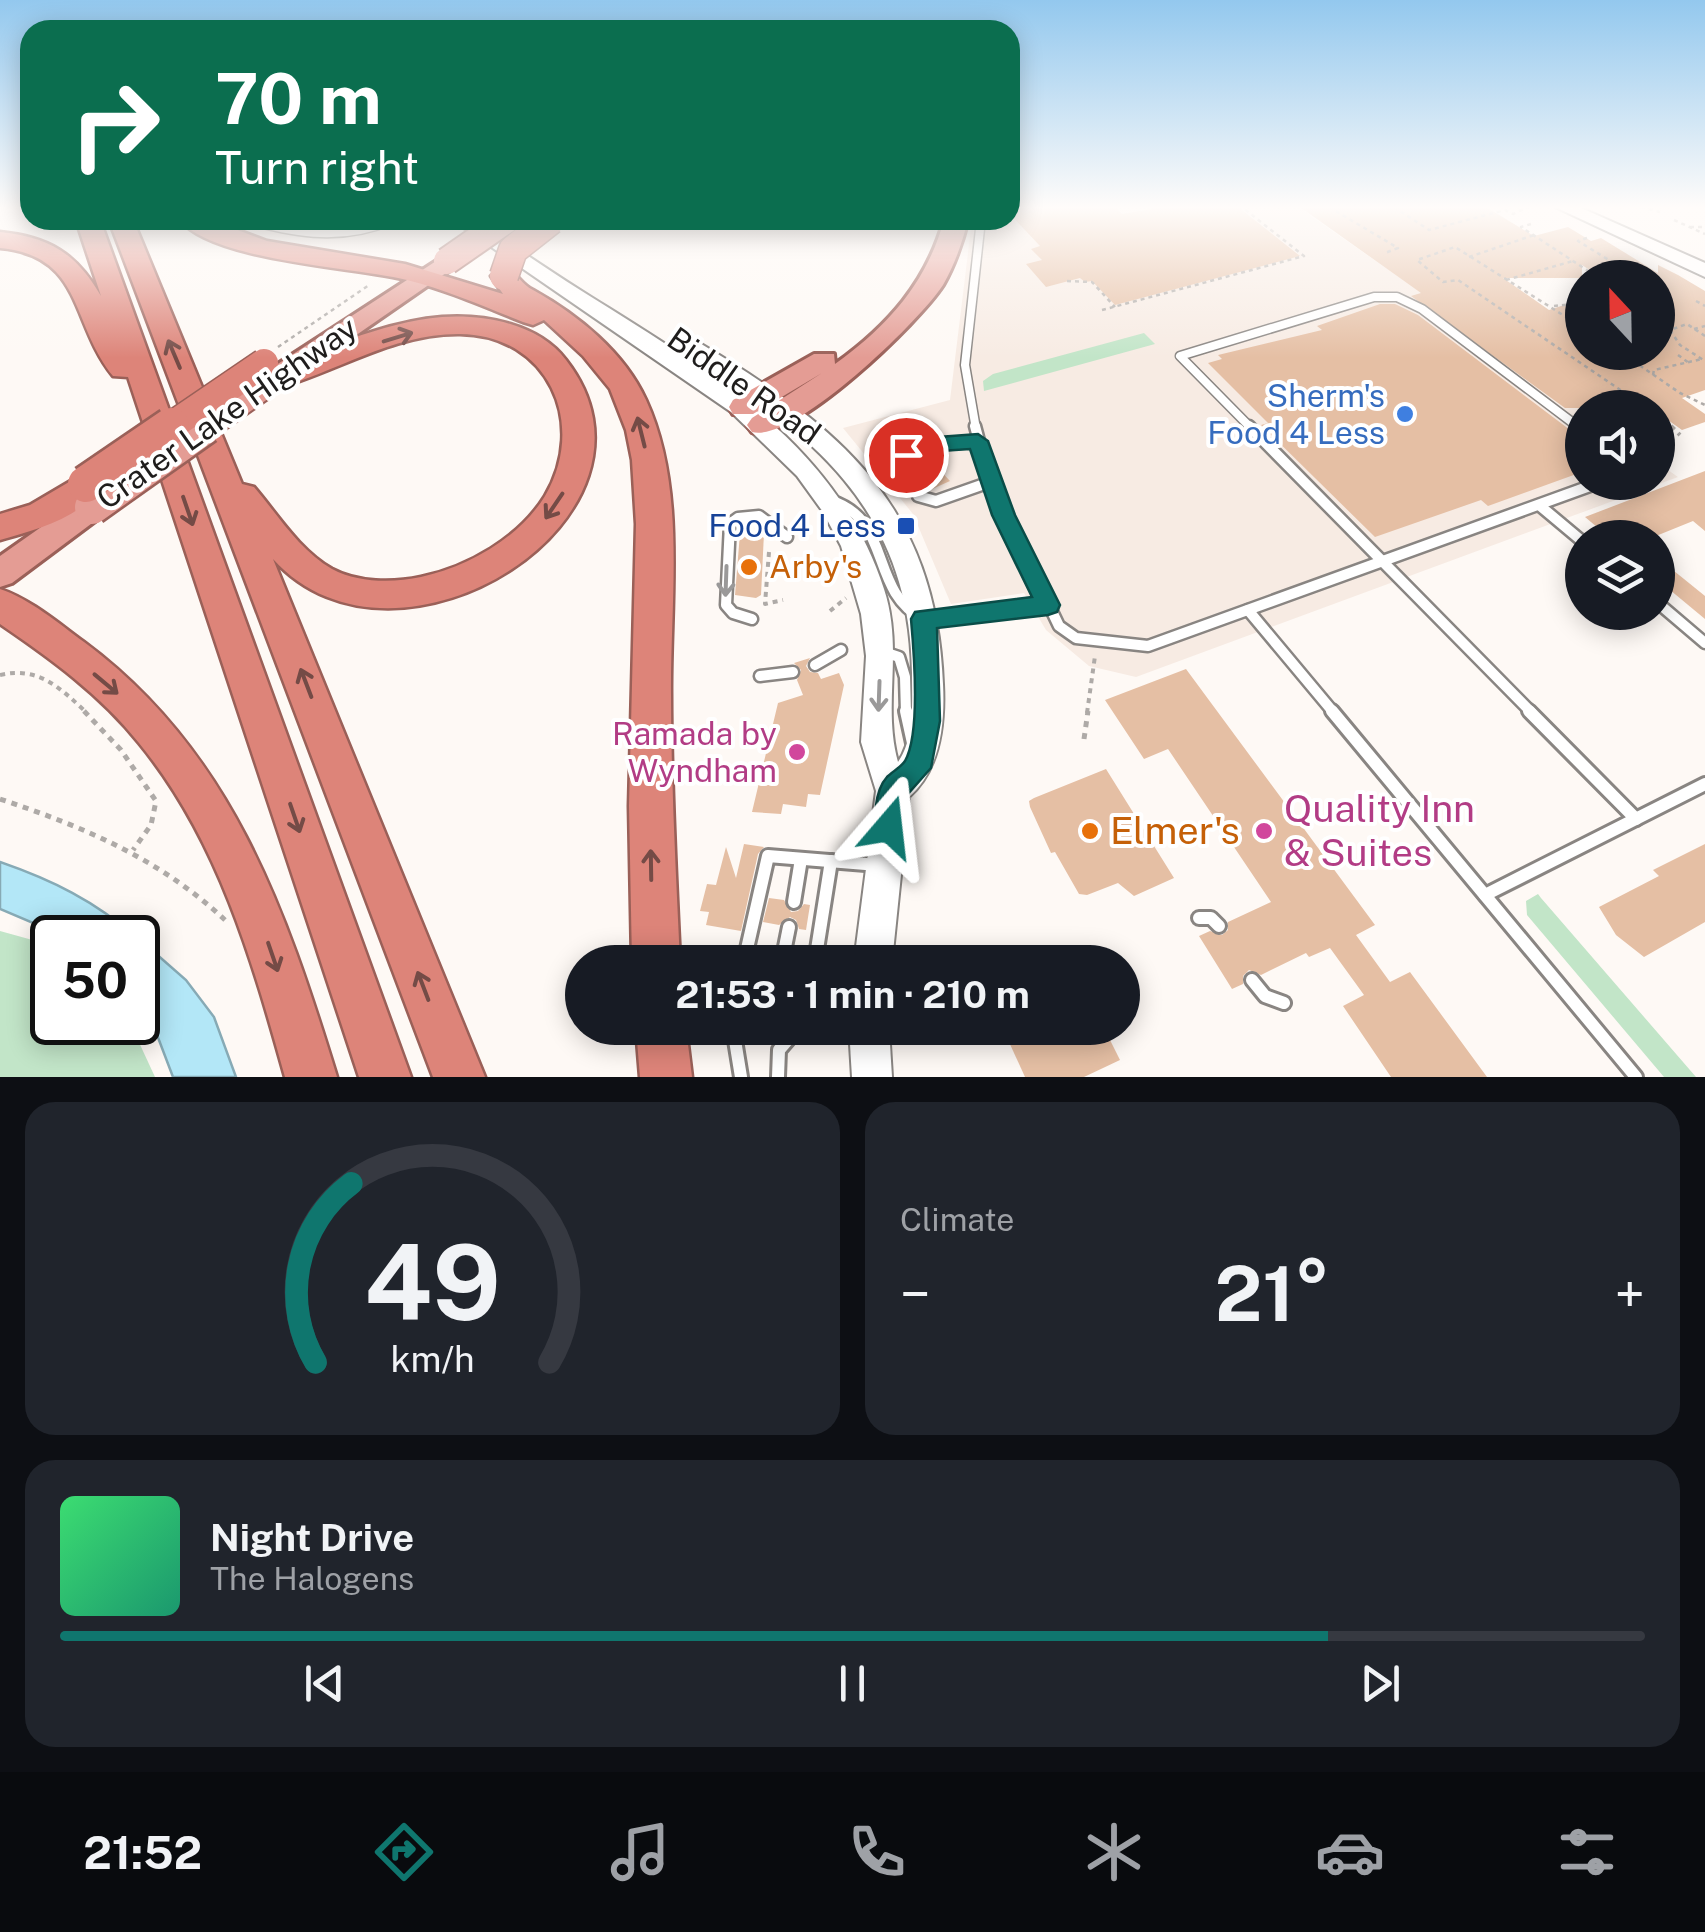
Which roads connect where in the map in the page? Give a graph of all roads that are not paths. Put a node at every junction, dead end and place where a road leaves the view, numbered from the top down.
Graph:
1 (60, 257) edge
2 (101, 257) edge
3 (136, 257) edge
4 (329, 257) edge
5 (452, 257) edge
6 (507, 257) edge
7 (520, 257) edge
8 (543, 257) edge
9 (924, 257) edge
10 (946, 257) edge
11 (977, 257) edge
12 (1675, 257) edge
13 (435, 269) junction
14 (1705, 271) edge
15 (347, 330) joint
16 (578, 338) junction
17 (271, 364) junction
18 (151, 403) junction
19 (765, 409) junction
20 (1565, 417) edge
21 (978, 441) junction
22 (915, 452) junction
23 (923, 464) dead end
24 (903, 472) dead end
25 (225, 476) junction
26 (990, 482) junction
27 (973, 488) junction
28 (960, 492) junction
29 (922, 494) dead end
30 (1565, 495) edge
31 (89, 496) junction
32 (829, 500) junction
33 (1539, 504) junction
34 (1565, 526) edge
35 (0, 527) edge
36 (787, 537) dead end
37 (1382, 562) junction
38 (0, 574) edge
39 (0, 604) edge
40 (1048, 605) junction
41 (1248, 610) junction
42 (752, 618) dead end
43 (1675, 618) edge
44 (924, 619) junction
45 (47, 639) junction
46 (0, 641) edge
47 (1705, 643) edge
48 (841, 650) dead end
49 (881, 651) junction
50 (815, 665) dead end
51 (793, 672) dead end
52 (760, 676) dead end
53 (920, 758) junction
54 (1705, 784) edge
55 (894, 789) junction
56 (1636, 819) junction
57 (801, 859) junction
58 (831, 861) junction
59 (884, 866) junction
60 (1485, 895) junction
61 (794, 902) dead end
62 (1199, 918) dead end
63 (1219, 926) dead end
64 (789, 927) dead end
65 (655, 945) edge
66 (748, 945) edge
67 (785, 945) edge
68 (819, 945) edge
69 (875, 945) edge
70 (1252, 980) dead end
71 (1284, 1003) dead end
72 (663, 1045) edge
73 (734, 1045) edge
74 (782, 1045) edge
75 (871, 1045) edge
76 (311, 1077) edge
77 (386, 1077) edge
78 (459, 1077) edge
79 (666, 1077) edge
80 (741, 1077) edge
81 (778, 1077) edge
82 (872, 1077) edge
83 (1636, 1077) edge

1 - 18 highway
2 - 18 highway
25 -> 3 highway
4 - 13 highway
5 - 13 highway, Crater Lake Highway, bridge
6 - 16 highway, bridge
7 - 19 main road, Biddle Road
8 - 19 main road, Biddle Road
9 - 19 highway
10 - 19 highway
11 - 21 lane
12 - 14 main road
13 - 15 highway, Crater Lake Highway
13 - 16 highway
15 - 17 highway
65 -> 16 highway
17 -> 25 highway
17 - 31 highway, bridge
18 -> 77 highway
19 - 32 main road, Biddle Road
19 - 44 main road, Biddle Road
20 - 37 lane
21 - 22 lane
21 - 26 lane
22 - 23 lane
22 - 24 lane
78 -> 25 highway
26 - 27 lane
26 - 40 lane
27 - 28 lane
27 - 28 lane
28 - 29 lane
30 - 33 lane
31 - 35 highway
31 - 38 highway, Crater Lake Highway
32 - 44 lane
32 - 49 main road, Biddle Road
33 - 34 lane
33 - 37 lane
36 -> 42 lane
37 - 41 lane
37 - 56 lane
39 - 45 highway
40 - 41 lane
40 - 44 lane
41 - 60 lane
43 - 47 lane
44 - 53 main road, Biddle Road
45 - 46 highway
45 -> 76 highway
48 - 50 lane
49 - 53 lane
49 -> 55 main road, Biddle Road
51 - 52 lane
53 - 55 main road
54 - 56 lane
55 - 59 main road, Biddle Road
56 - 60 lane
57 - 58 lane
57 - 61 lane
57 - 66 lane
58 - 59 lane
58 - 68 lane
59 - 69 main road, Biddle Road
60 - 83 lane
62 - 63 lane
64 - 67 lane
70 - 71 lane
72 - 79 highway
73 - 80 lane
74 - 81 lane
75 - 82 main road

